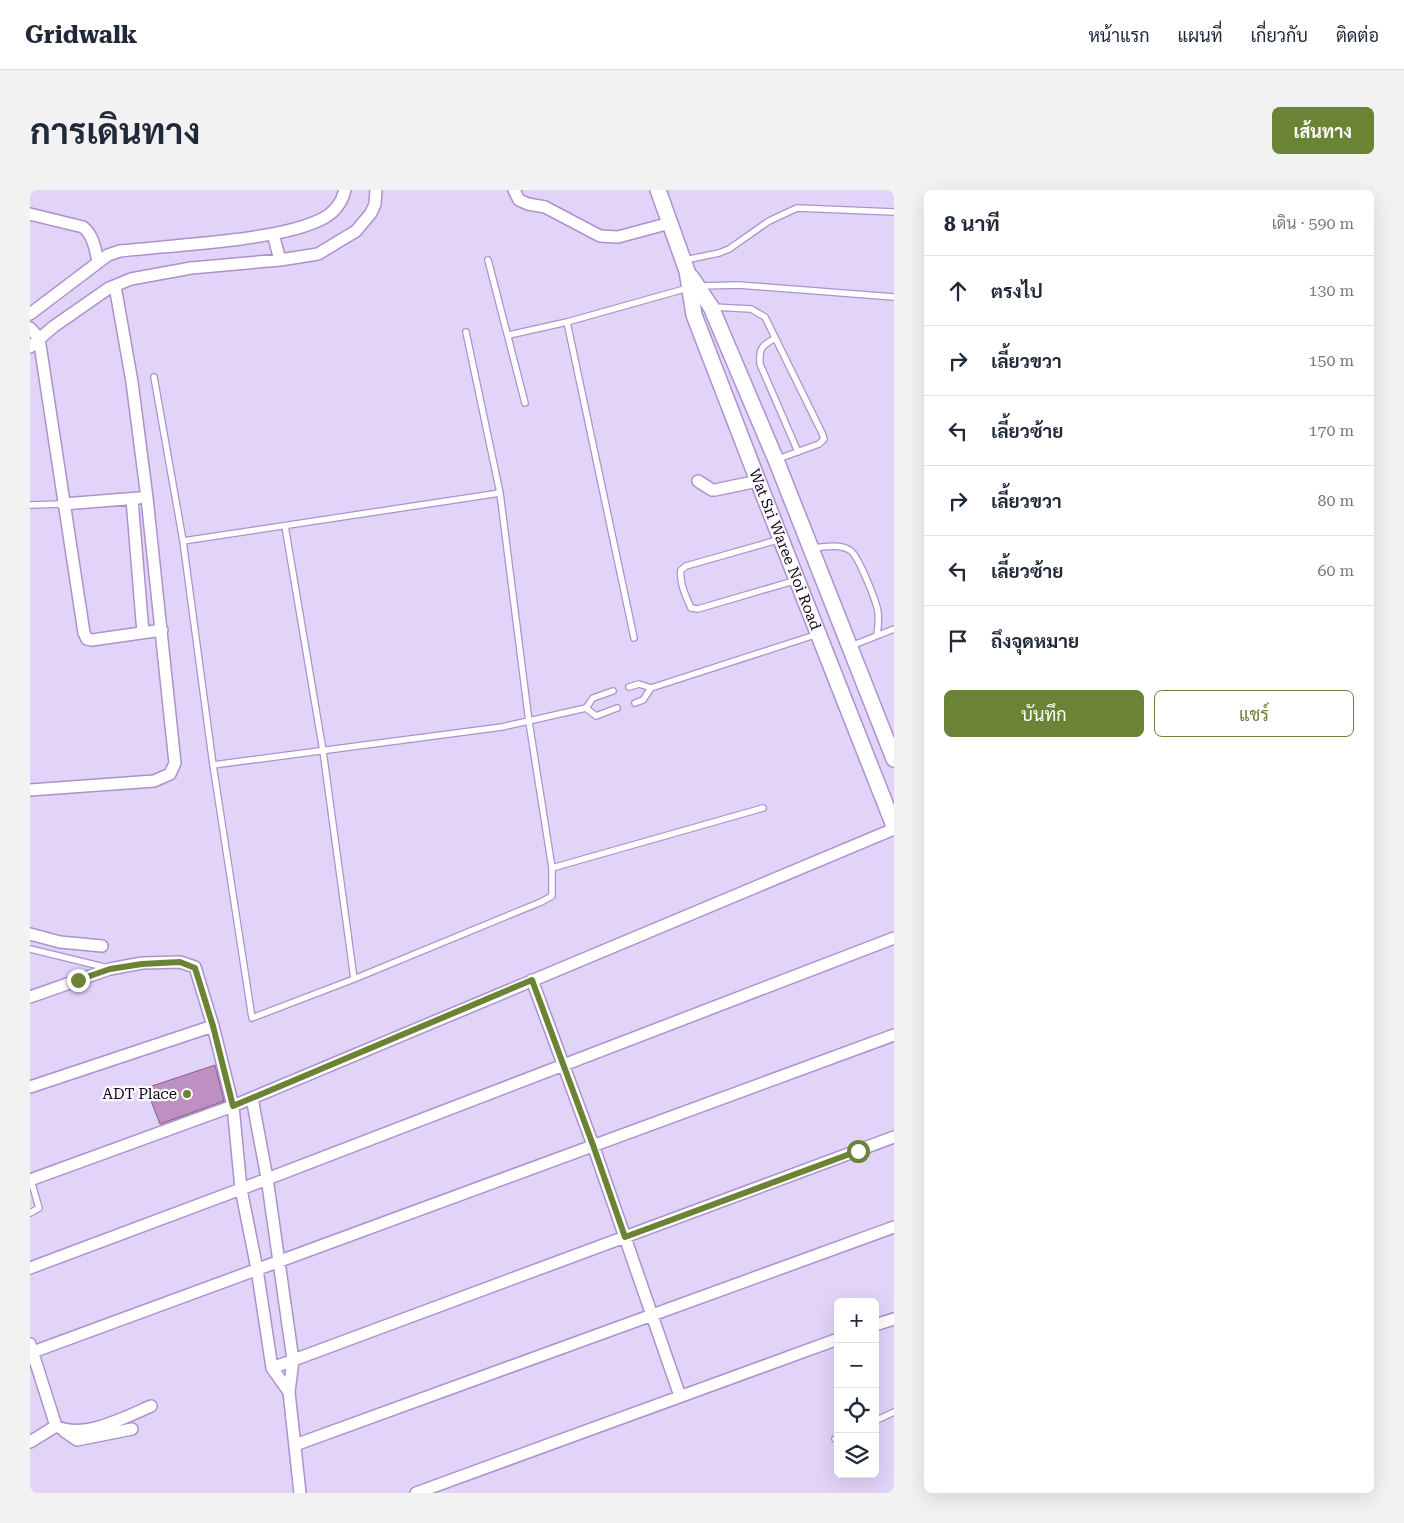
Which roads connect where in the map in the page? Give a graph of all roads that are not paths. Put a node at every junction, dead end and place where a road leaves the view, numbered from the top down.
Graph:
1 (345, 190) edge
2 (514, 190) edge
3 (658, 190) edge
4 (376, 191) edge
5 (894, 212) edge
6 (30, 214) edge
7 (670, 223) junction
8 (273, 234) junction
9 (280, 260) junction
10 (488, 260) dead end
11 (98, 261) junction
12 (685, 266) junction
13 (115, 286) junction
14 (693, 286) junction
15 (894, 297) edge
16 (711, 307) junction
17 (30, 314) edge
18 (567, 322) junction
19 (30, 328) edge
20 (466, 332) dead end
21 (508, 335) junction
22 (39, 338) junction
23 (775, 338) junction
24 (30, 347) edge
25 (154, 377) dead end
26 (525, 403) dead end
27 (798, 452) junction
28 (776, 460) junction
29 (755, 475) junction
30 (698, 481) dead end
31 (500, 494) junction
32 (147, 498) junction
33 (132, 499) junction
34 (63, 504) junction
35 (30, 505) edge
36 (284, 526) junction
37 (781, 539) junction
38 (183, 541) junction
39 (810, 548) junction
40 (797, 580) junction
41 (894, 629) edge
42 (162, 630) junction
43 (143, 632) junction
44 (818, 634) junction
45 (877, 636) junction
46 (634, 638) dead end
47 (849, 647) junction
48 (629, 686) dead end
49 (651, 688) junction
50 (613, 691) dead end
51 (635, 703) dead end
52 (586, 708) junction
53 (617, 708) dead end
54 (529, 722) junction
55 (890, 739) edge
56 (323, 751) junction
57 (894, 759) edge
58 (213, 765) junction
59 (30, 790) edge
60 (763, 808) dead end
61 (894, 827) edge
62 (552, 868) junction
63 (30, 934) edge
64 (894, 938) edge
65 (102, 946) dead end
66 (30, 949) edge
67 (110, 969) junction
68 (354, 979) junction
69 (532, 980) junction
70 (30, 997) edge
71 (213, 1026) junction
72 (894, 1034) edge
73 (563, 1064) junction
74 (30, 1087) edge
75 (252, 1098) junction
76 (233, 1106) junction
77 (894, 1137) edge
78 (593, 1145) junction
79 (267, 1178) junction
80 (31, 1180) edge
81 (241, 1189) junction
82 (30, 1213) edge
83 (894, 1227) edge
84 (625, 1237) junction
85 (280, 1261) junction
86 (30, 1268) edge
87 (257, 1269) junction
88 (652, 1315) junction
89 (894, 1319) edge
90 (879, 1325) edge
91 (834, 1340) edge
92 (31, 1350) edge
93 (293, 1360) junction
94 (272, 1368) junction
95 (289, 1392) junction
96 (680, 1396) junction
97 (151, 1406) dead end
98 (894, 1412) edge
99 (879, 1419) edge
100 (60, 1428) junction
101 (132, 1430) dead end
102 (30, 1442) edge
103 (295, 1445) junction
104 (300, 1493) edge
105 (416, 1493) edge

1 - 8 street
2 - 7 street
3 - 7 main road, Wat Sri Waree Noi Road
4 - 9 street
5 - 12 lane
6 - 11 street
7 - 12 main road, Wat Sri Waree Noi Road
8 - 9 street
8 - 11 street
9 - 13 street
10 - 21 lane
11 - 17 street
12 - 14 main road, Wat Sri Waree Noi Road
13 - 22 street
13 - 32 street
14 - 15 lane
14 - 16 main road, Wat Sri Waree Noi Road
14 - 18 lane
14 - 29 main road, Wat Sri Waree Noi Road
16 - 23 lane
16 - 28 main road, Wat Sri Waree Noi Road
18 - 21 lane
18 - 46 lane
19 - 22 street
20 - 31 lane
21 - 26 lane
22 - 24 street
22 - 34 street
23 - 27 lane
23 - 27 lane
25 - 38 lane
27 - 28 lane
28 - 29 main road
28 - 39 main road, Wat Sri Waree Noi Road
29 - 30 street
29 - 37 main road, Wat Sri Waree Noi Road
31 - 36 lane
31 - 54 lane
32 - 33 street
32 - 42 street
33 - 34 street
33 - 43 street
34 - 35 lane
34 - 43 street
36 - 38 lane
36 - 56 lane
37 - 40 main road, Wat Sri Waree Noi Road
37 - 40 lane
38 - 58 lane
39 - 45 lane
39 - 47 main road, Wat Sri Waree Noi Road
40 - 44 main road, Wat Sri Waree Noi Road
41 - 45 lane
42 - 43 street
42 - 59 street
44 - 49 lane
44 - 61 main road, Wat Sri Waree Noi Road
45 - 47 lane
47 - 55 main road, Wat Sri Waree Noi Road
48 - 49 lane
49 - 51 lane
50 - 52 lane
52 - 53 lane
52 - 54 lane
54 - 56 lane
54 - 62 lane
55 - 57 main road, Wat Sri Waree Noi Road
56 - 58 lane
56 - 68 lane
58 - 68 lane
60 - 62 lane
61 - 69 street
62 - 68 lane
63 - 65 street
64 - 73 street
66 - 67 lane
67 - 70 street
67 - 71 street
69 - 73 street
69 - 75 street
71 - 74 street
71 - 76 street
72 - 78 street
73 - 78 street
73 - 79 street
75 - 76 street
75 - 79 street
76 - 80 street
76 - 81 street
77 - 84 street
78 - 84 street
78 - 85 street
79 - 81 street
79 - 85 street
80 - 82 lane
81 - 86 street
81 - 87 street
83 - 88 street
84 - 88 street
84 - 93 street
85 - 87 street
85 - 93 street
87 - 92 street
87 - 94 street
88 - 96 street
88 - 103 street
89 - 90 street
91 - 96 street
92 - 100 street
93 - 94 street
93 - 95 street
94 - 95 street
95 - 103 street
96 - 105 street
97 - 100 street
98 - 99 lane
100 - 101 street
100 - 102 street
103 - 104 street

